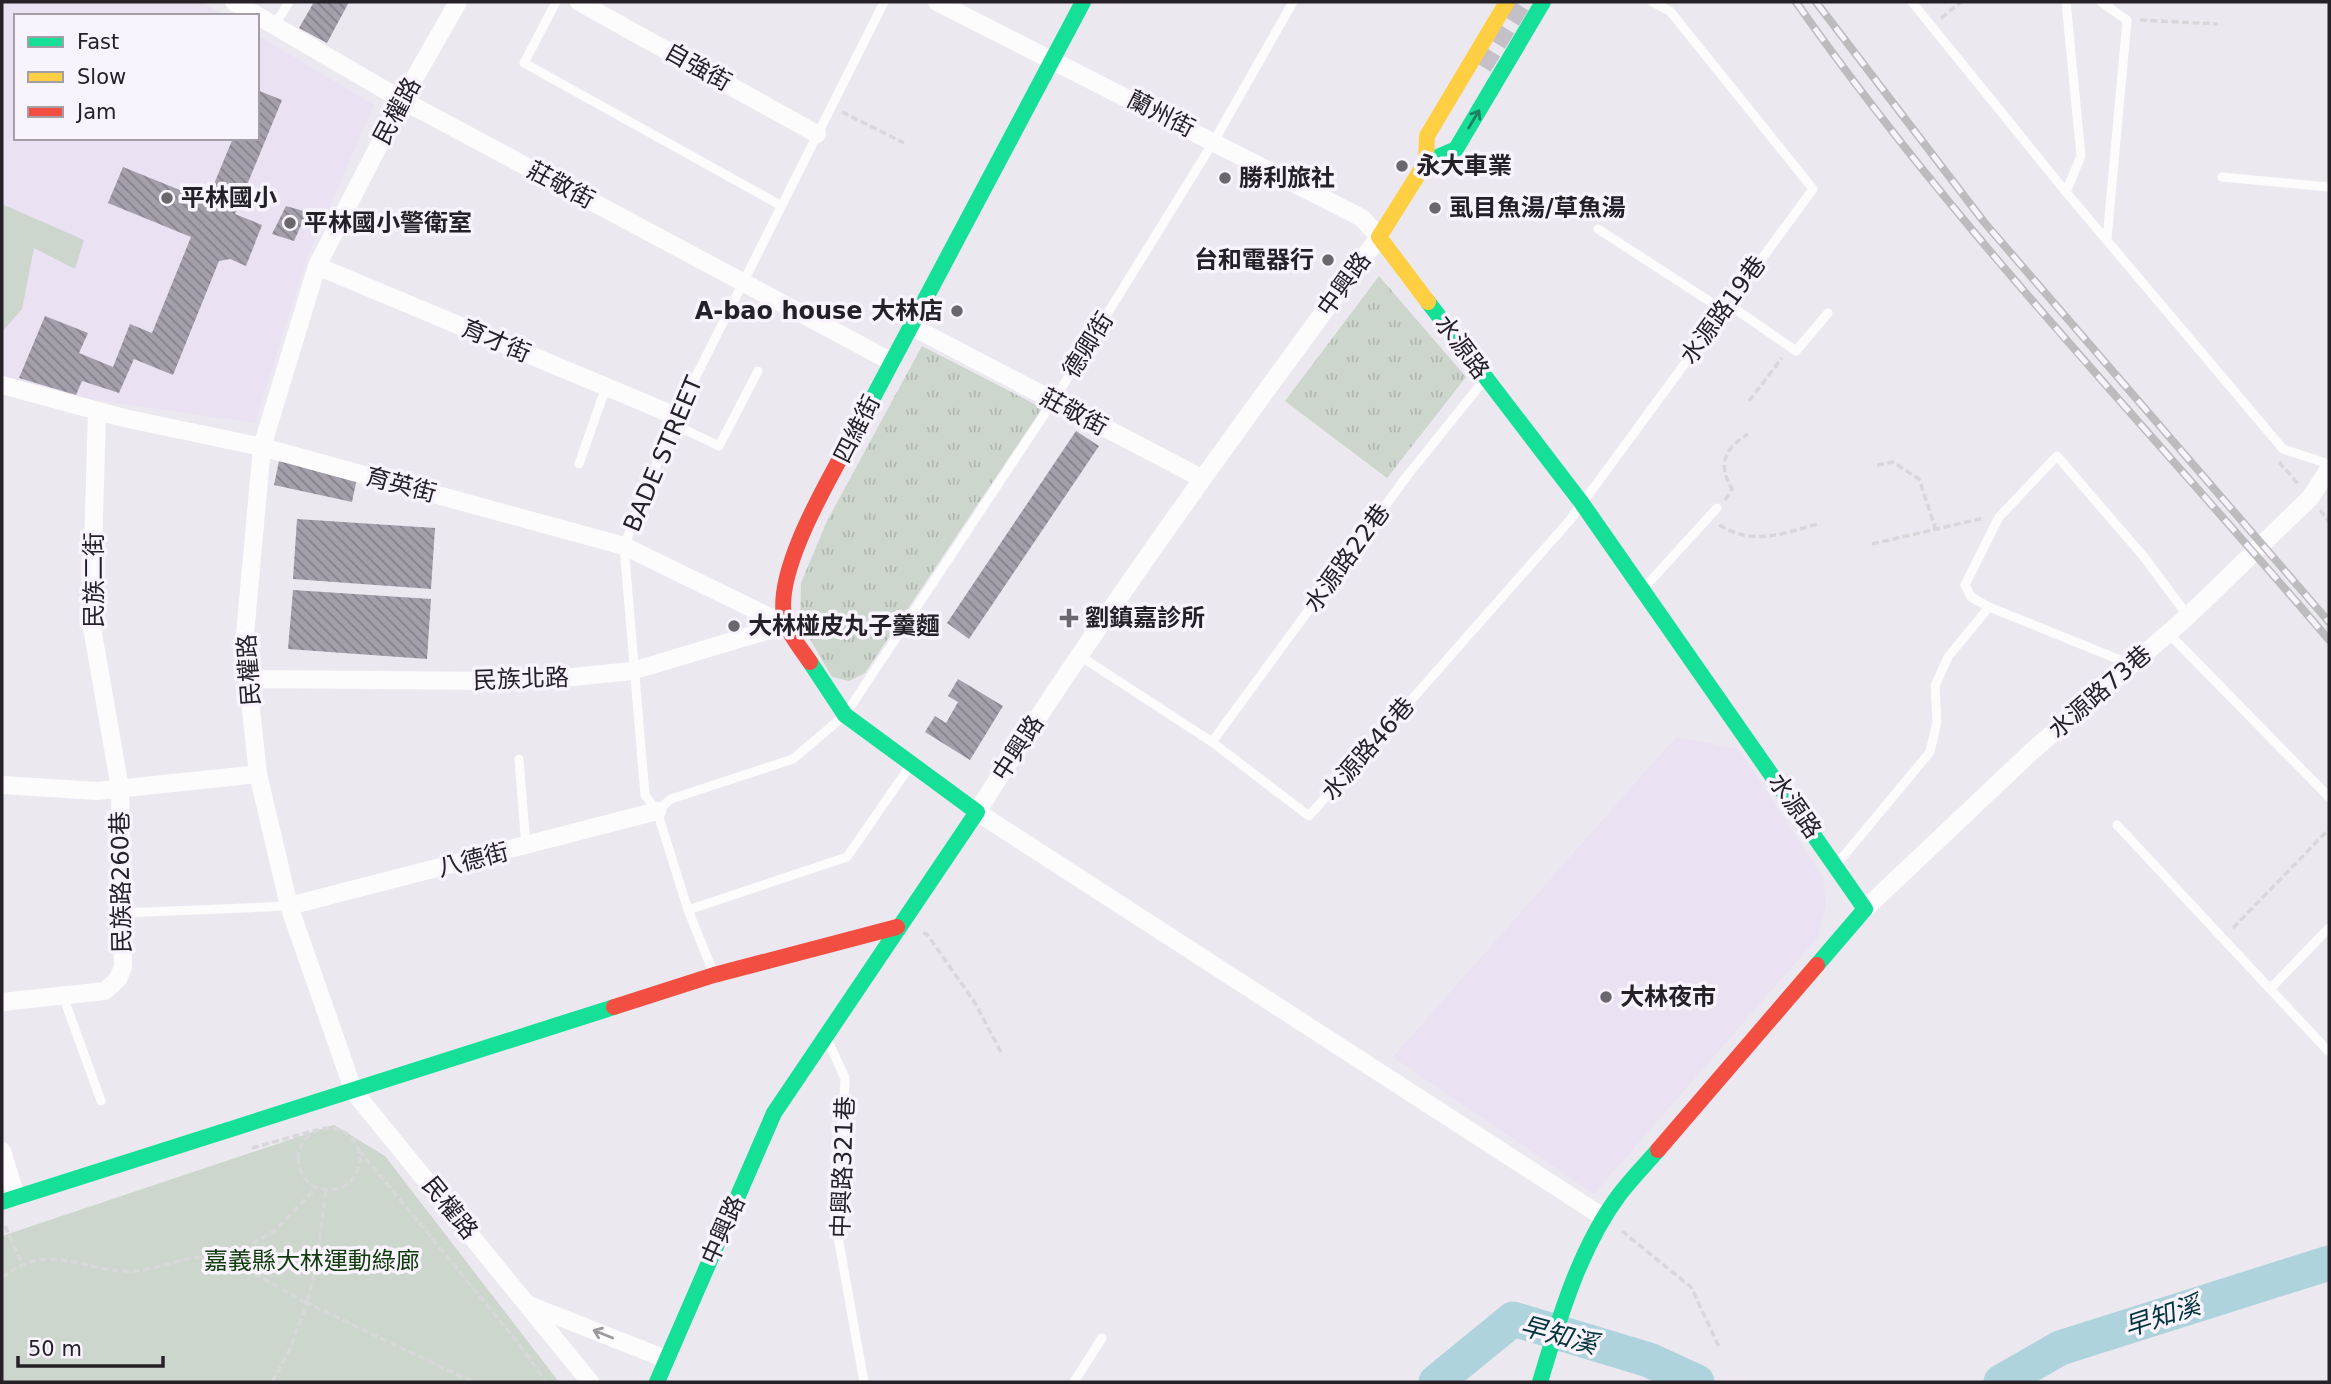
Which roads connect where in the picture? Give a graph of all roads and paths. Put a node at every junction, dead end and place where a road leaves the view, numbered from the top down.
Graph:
1 (234, 2) edge
2 (289, 2) edge
3 (458, 2) edge
4 (556, 2) edge
5 (579, 2) edge
6 (884, 2) edge
7 (937, 2) edge
8 (1083, 2) edge
9 (1293, 2) edge
10 (1507, 2) edge
11 (1543, 2) edge
12 (1653, 2) edge
13 (1912, 2) edge
14 (1961, 2) edge
15 (2066, 2) edge
16 (2101, 2) edge
17 (254, 14) edge
18 (259, 17) edge
19 (2127, 20) junction
20 (2218, 24) dead end
21 (1931, 25) junction
22 (274, 26) junction
23 (1052, 58) junction
24 (402, 100) junction
25 (831, 106) junction
26 (817, 134) junction
27 (1214, 141) junction
28 (904, 143) dead end
29 (1430, 154) junction
30 (2222, 177) dead end
31 (2329, 187) edge
32 (2066, 192) junction
33 (780, 205) junction
34 (1598, 229) dead end
35 (1378, 237) junction
36 (2107, 239) junction
37 (317, 267) junction
38 (743, 282) junction
39 (1725, 307) junction
40 (1828, 313) dead end
41 (911, 326) junction
42 (1789, 348) junction
43 (892, 362) junction
44 (758, 371) dead end
45 (1486, 377) junction
46 (2, 385) edge
47 (606, 387) junction
48 (1054, 400) junction
49 (1749, 401) dead end
50 (97, 411) junction
51 (674, 420) junction
52 (1748, 434) dead end
53 (262, 447) junction
54 (579, 464) dead end
55 (1877, 465) dead end
56 (2329, 467) edge
57 (1201, 478) junction
58 (1581, 502) junction
59 (1717, 508) junction
60 (1818, 524) dead end
61 (1992, 526) junction
62 (1936, 530) junction
63 (1872, 544) dead end
64 (624, 546) junction
65 (1643, 589) junction
66 (1989, 607) junction
67 (2188, 616) junction
68 (786, 625) junction
69 (2168, 633) junction
70 (1080, 656) junction
71 (2130, 664) junction
72 (632, 671) junction
73 (248, 679) junction
74 (845, 715) junction
75 (1212, 742) junction
76 (519, 759) dead end
77 (911, 764) junction
78 (258, 774) junction
79 (2, 785) edge
80 (120, 788) junction
81 (2329, 797) edge
82 (657, 811) junction
83 (977, 812) junction
84 (2117, 825) dead end
85 (2329, 829) edge
86 (526, 847) junction
87 (1836, 865) junction
88 (289, 906) junction
89 (1865, 909) junction
90 (688, 910) junction
91 (123, 913) junction
92 (897, 927) junction
93 (2329, 928) edge
94 (2223, 938) junction
95 (715, 975) junction
96 (2270, 989) junction
97 (63, 996) junction
98 (2, 1002) edge
99 (827, 1037) junction
100 (2329, 1052) edge
101 (1002, 1054) dead end
102 (354, 1092) junction
103 (101, 1101) dead end
104 (359, 1150) junction
105 (2, 1151) edge
106 (316, 1188) junction
107 (326, 1191) junction
108 (9, 1199) edge
109 (1603, 1217) junction
110 (5, 1226) dead end
111 (225, 1261) junction
112 (23, 1266) junction
113 (2, 1278) edge
114 (307, 1303) junction
115 (529, 1305) junction
116 (1102, 1338) dead end
117 (1720, 1349) dead end
118 (667, 1359) junction
119 (272, 1382) edge
120 (473, 1382) edge
121 (547, 1382) edge
122 (590, 1382) edge
123 (657, 1382) edge
124 (864, 1382) edge
125 (1074, 1382) edge
126 (1540, 1382) edge

1 - 17 street, 莊敬街
2 - 22 lane
3 - 24 street, 民權路
4 - 33 lane
5 - 26 street, 自強街
6 - 25 lane, BADE STREET
7 - 23 street, 蘭州街
8 - 23 street, 四維街
9 - 27 lane, 德卿街
10 - 29 street
29 -> 11 street
12 - 39 lane, 水源路19巷
13 - 21 lane
14 - 21 path
15 - 32 lane
16 - 19 lane
18 - 22 street, 莊敬街
19 - 20 path
19 - 36 lane
21 - 32 lane
22 - 24 street, 莊敬街
23 - 27 street, 蘭州街
23 - 41 street, 四維街
24 - 37 street, 民權路
24 - 38 street, 莊敬街
25 - 26 lane, BADE STREET
25 - 28 path
26 - 33 lane, BADE STREET
27 - 35 street, 蘭州街
27 - 48 lane, 德卿街
29 - 35 street, 中興路
30 - 31 lane
32 - 36 lane
33 - 38 lane, BADE STREET
34 - 39 lane
35 - 45 street, 水源路
35 - 57 street, 中興路
36 - 56 lane
37 - 47 street, 育才街
37 - 53 street, 民權路
38 - 43 street, 莊敬街
38 - 51 lane, BADE STREET
39 - 42 lane
39 - 58 lane, 水源路19巷
40 - 42 lane
41 - 43 street, 四維街
41 - 48 street, 莊敬街
42 - 49 path
43 - 68 street, 四維街
44 - 51 lane
45 - 58 street, 水源路
45 - 75 lane, 水源路22巷
46 - 50 street, 育英街
47 - 51 street, 育才街
47 - 54 lane
48 - 57 street, 莊敬街
48 - 74 lane, 德卿街
50 - 53 street, 育英街
50 - 80 street, 民族二街
51 - 64 lane, BADE STREET
52 - 59 path
53 - 64 street, 育英街
53 - 73 street, 民權路
55 - 62 path
56 - 67 street, 水源路73巷
57 - 70 street, 中興路
58 - 65 street, 水源路
58 - 75 lane, 水源路46巷
59 - 60 path
59 - 65 lane
61 - 62 path
61 - 66 lane
61 - 67 lane
62 - 63 path
64 - 68 street, 育英街
64 - 72 lane, BADE STREET
65 - 87 street, 水源路
66 - 71 lane
66 - 87 lane
67 - 69 street, 水源路73巷
68 - 72 street, 民族北路
68 - 74 street, 四維街
69 - 71 street, 水源路73巷
69 - 81 lane
70 - 75 lane, 水源路46巷
70 - 83 street, 中興路
71 - 89 street, 水源路73巷
72 - 73 street, 民族北路
72 - 82 lane, BADE STREET
73 - 78 street, 民權路
74 - 77 street, 四維街
74 - 82 lane, 德卿街
76 - 86 lane
77 - 83 street, 四維街
77 - 90 lane
78 - 80 street
78 - 88 street, 民權路
79 - 80 street
80 - 91 street, 民族路260巷
82 - 86 street, 八德街
82 - 90 lane, BADE STREET
83 - 92 street, 中興路
83 - 109 street
84 - 94 lane
85 - 94 path
86 - 88 street, 八德街
87 - 89 street, 水源路
88 - 91 lane
88 - 102 street, 民權路
89 - 109 street
90 - 95 lane, BADE STREET
91 - 97 street, 民族路260巷
92 - 95 street
92 - 99 street, 中興路
92 - 101 path
93 - 96 lane
94 - 96 lane
95 - 102 street
96 - 100 lane
97 - 98 street, 民族路260巷
97 - 103 lane
99 - 118 street, 中興路
99 - 124 lane, 中興路321巷
102 - 108 street
102 - 115 street, 民權路
104 - 106 path
104 - 107 path
104 - 121 path
105 - 108 street
106 - 107 path
106 - 111 path
107 - 114 path
109 - 117 path
109 - 126 street
110 - 112 path
111 - 112 path
111 - 114 path
112 - 113 path
114 - 119 path
114 - 120 path
118 -> 115 street, 民權路
115 - 122 street, 民權路
116 - 125 lane
118 - 123 street, 中興路

